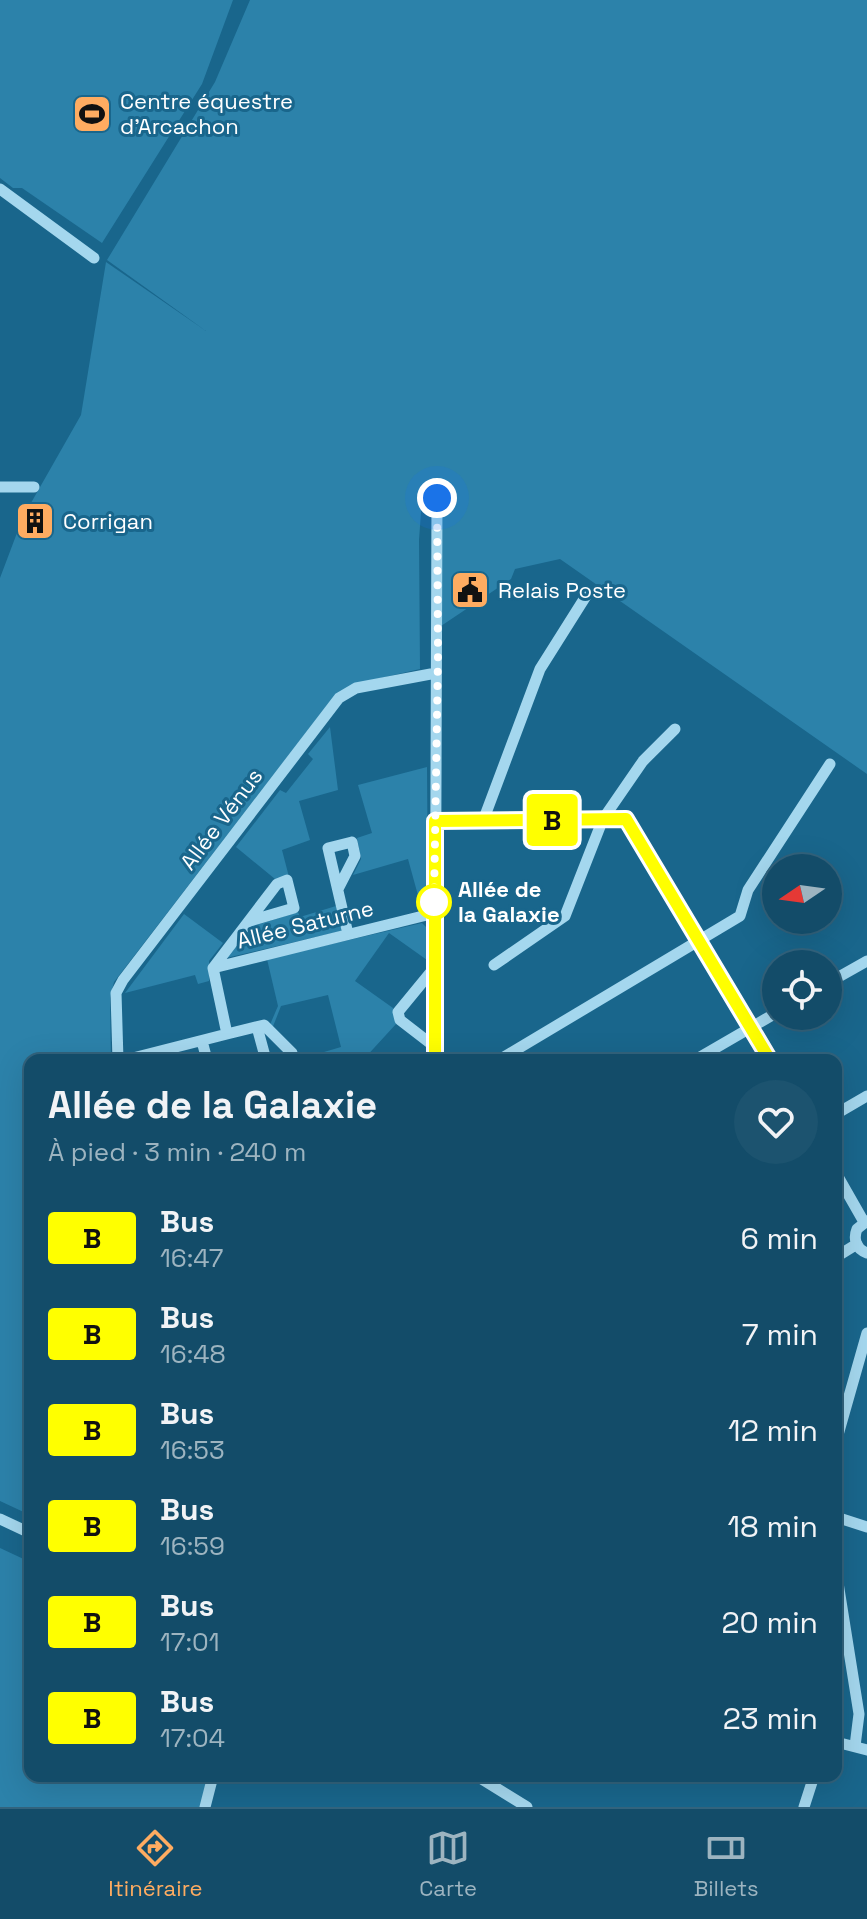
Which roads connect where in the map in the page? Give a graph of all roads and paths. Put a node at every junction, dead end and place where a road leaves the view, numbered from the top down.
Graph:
1 (0, 189) edge
2 (94, 258) dead end
3 (0, 487) edge
4 (34, 487) dead end
5 (437, 498) dead end
6 (586, 596) dead end
7 (436, 673) junction
8 (675, 729) dead end
9 (830, 764) dead end
10 (603, 819) junction
11 (435, 821) junction
12 (483, 821) junction
13 (338, 889) dead end
14 (435, 913) junction
15 (250, 921) dead end
16 (348, 934) junction
17 (700, 940) junction
18 (867, 961) edge
19 (494, 965) dead end
20 (435, 967) junction
21 (213, 968) junction
22 (842, 975) edge
23 (762, 1021) edge
24 (257, 1027) junction
25 (751, 1028) junction
26 (227, 1034) junction
27 (202, 1041) junction
28 (118, 1054) edge
29 (149, 1054) edge
30 (205, 1054) edge
31 (264, 1054) edge
32 (292, 1054) edge
33 (435, 1054) edge
34 (509, 1054) edge
35 (706, 1054) edge
36 (766, 1054) edge
37 (867, 1096) edge
38 (842, 1111) edge
39 (842, 1183) edge
40 (866, 1222) edge
41 (857, 1244) junction
42 (842, 1253) edge
43 (867, 1253) edge
44 (867, 1333) edge
45 (842, 1421) edge
46 (0, 1519) edge
47 (842, 1519) edge
48 (867, 1527) edge
49 (24, 1530) edge
50 (842, 1608) edge
51 (861, 1748) edge
52 (211, 1782) edge
53 (486, 1782) edge
54 (812, 1782) edge
55 (524, 1806) edge
56 (205, 1807) edge
57 (804, 1807) edge

1 - 2 street
3 - 4 street
5 - 7 street
6 - 12 street
7 - 11 street
7 - 28 street, Allée Vénus
8 - 10 street
9 - 17 street
10 - 12 street
10 - 17 street
10 - 19 street
11 - 12 street
11 - 14 street
13 - 16 street
14 - 16 street, Allée Saturne
14 - 20 street
15 - 21 street
16 - 21 street, Allée Saturne
17 - 25 street
17 - 34 street
18 - 22 street
20 - 33 street
20 - 33 street
21 - 26 street, Allée Saturne
23 - 25 street
24 - 26 street
24 - 31 street
24 - 32 street
25 - 35 street
25 - 36 street
26 - 27 street
27 - 29 street
27 - 30 street
37 - 38 street
39 - 40 street
40 - 41 street
41 - 42 street
41 - 43 street
44 - 45 street
46 - 49 street
47 - 48 street
50 - 51 street
52 - 56 street
53 - 55 street
54 - 57 street

